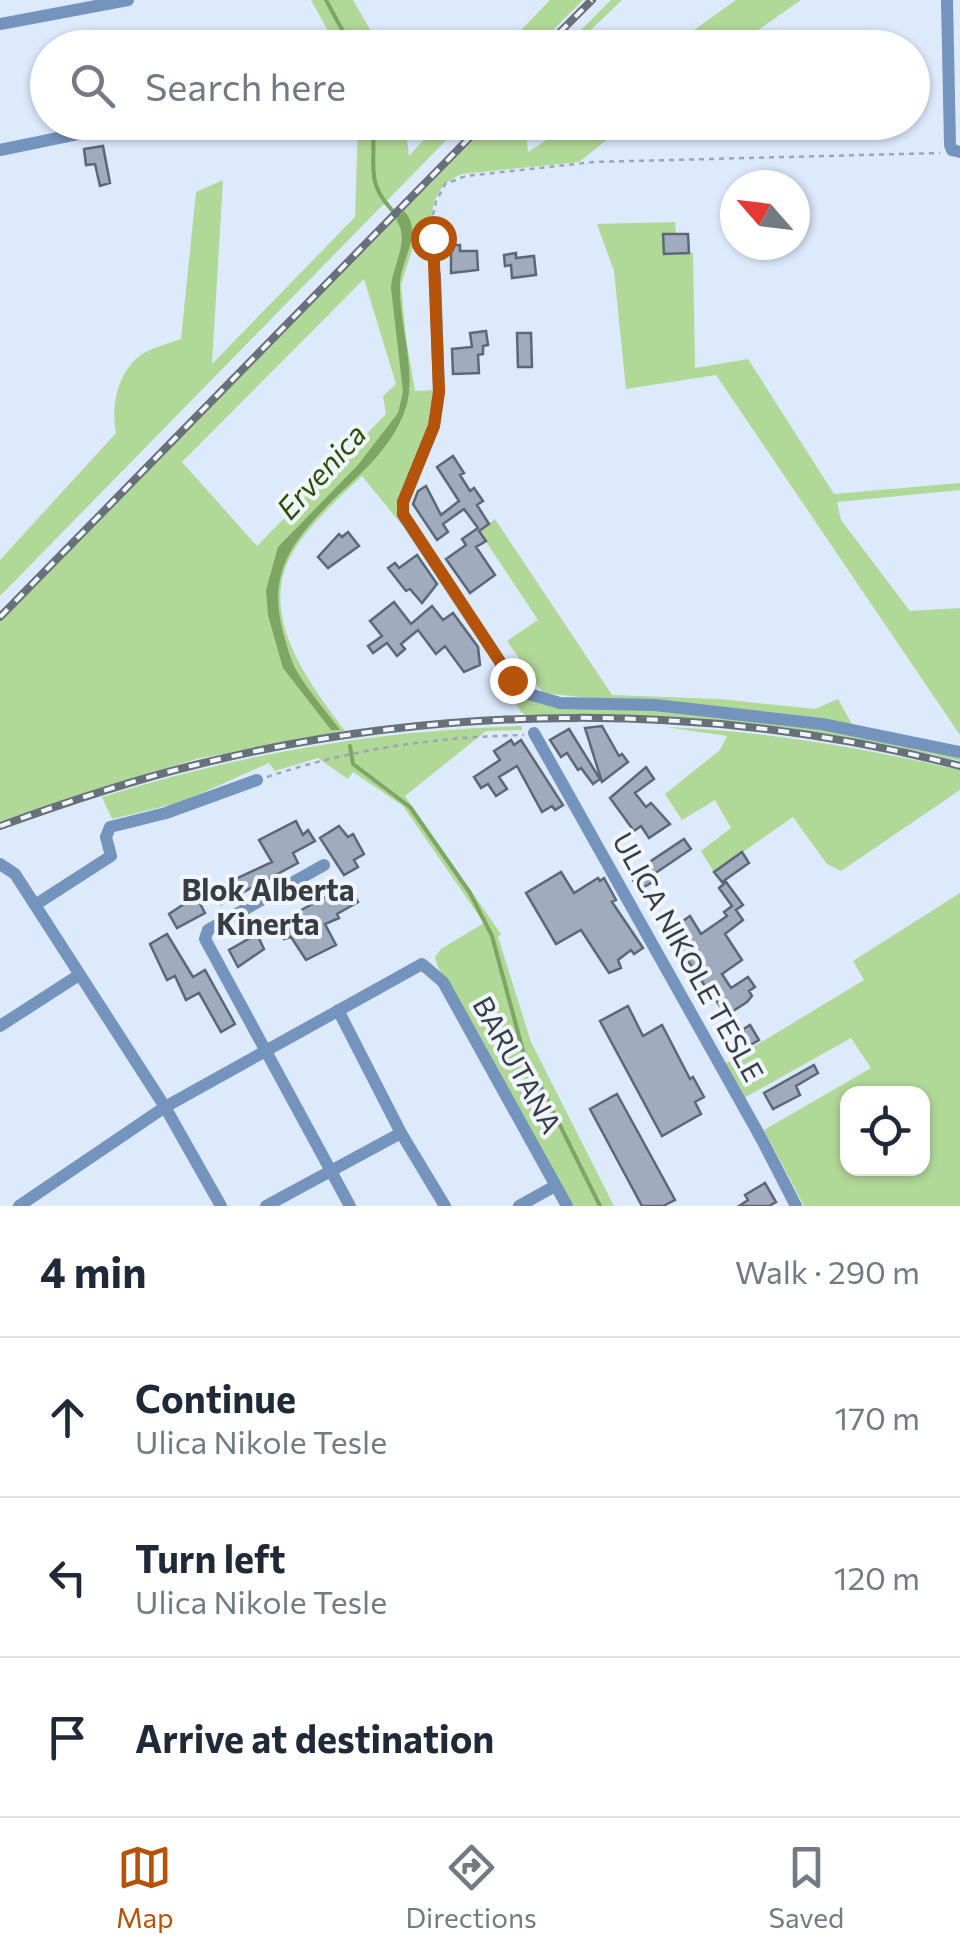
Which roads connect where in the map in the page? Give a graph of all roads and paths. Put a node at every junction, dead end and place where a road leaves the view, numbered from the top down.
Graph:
1 (128, 0) edge
2 (947, 0) edge
3 (0, 24) edge
4 (49, 140) edge
5 (0, 150) edge
6 (958, 152) edge
7 (435, 275) joint
8 (535, 734) joint
9 (960, 752) edge
10 (257, 780) joint
11 (0, 864) edge
12 (324, 866) dead end
13 (36, 905) junction
14 (79, 975) junction
15 (338, 1010) junction
16 (0, 1026) edge
17 (264, 1050) junction
18 (164, 1107) junction
19 (401, 1133) junction
20 (330, 1170) junction
21 (555, 1186) junction
22 (19, 1206) edge
23 (221, 1206) edge
24 (266, 1206) edge
25 (350, 1206) edge
26 (444, 1206) edge
27 (519, 1206) edge
28 (567, 1206) edge
29 (796, 1206) edge

1 - 3 street
2 - 6 street
4 - 5 street
6 - 7 path
7 - 9 street
8 - 10 path
8 - 29 street, ULICA NIKOLE TESLE
10 - 13 street
11 - 13 street
12 - 17 street
13 - 14 street
14 - 16 street
14 - 18 street
15 - 17 street
15 - 19 street
15 - 21 street, BARUTANA
17 - 18 street
17 - 20 street
18 - 22 street
18 - 23 street
19 - 20 street
19 - 26 street
20 - 24 street
20 - 25 street
21 - 27 street
21 - 28 street, BARUTANA

